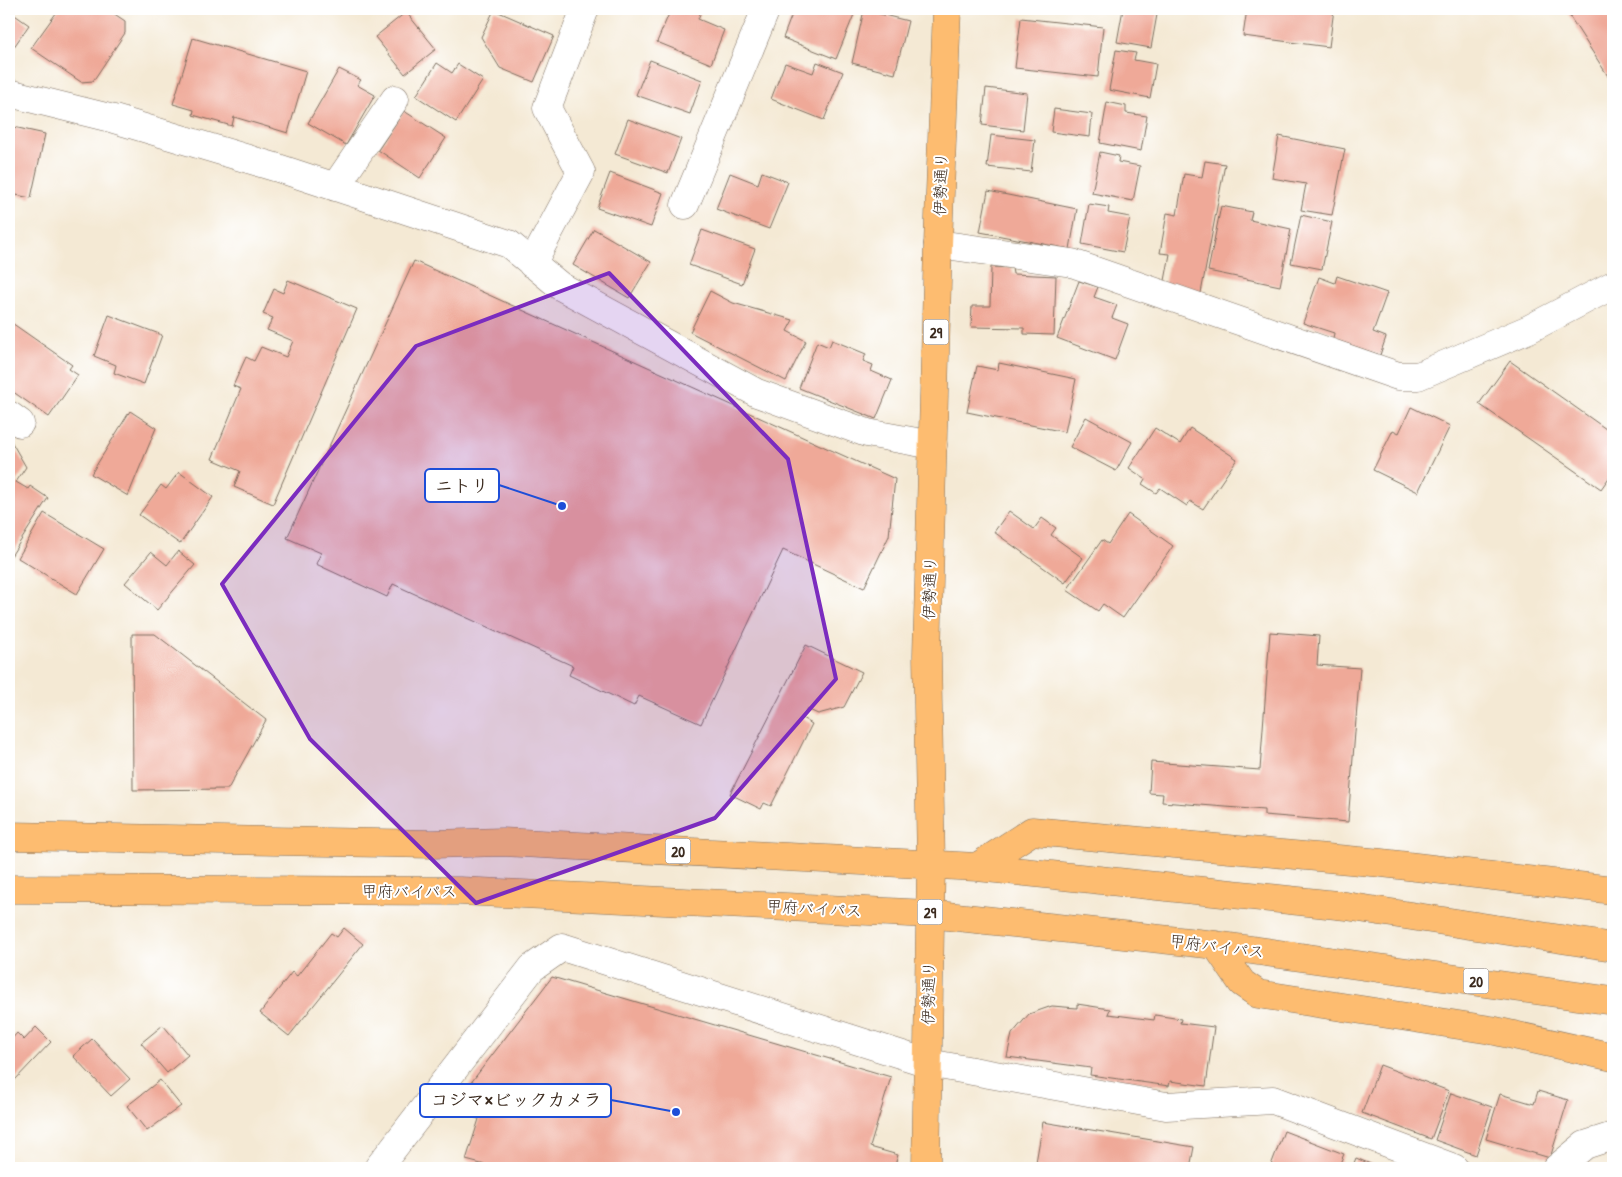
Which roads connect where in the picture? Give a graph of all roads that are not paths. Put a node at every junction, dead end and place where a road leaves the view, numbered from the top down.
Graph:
1 (585, 9) edge
2 (766, 9) edge
3 (947, 9) edge
4 (9, 93) edge
5 (395, 99) dead end
6 (335, 187) junction
7 (685, 206) dead end
8 (938, 244) junction
9 (532, 264) junction
10 (1613, 285) edge
11 (933, 445) junction
12 (9, 836) edge
13 (931, 864) junction
14 (977, 867) junction
15 (9, 889) edge
16 (1613, 890) edge
17 (930, 914) junction
18 (1216, 945) junction
19 (1613, 947) edge
20 (1613, 1001) edge
21 (1613, 1057) edge
22 (928, 1063) junction
23 (1613, 1136) edge
24 (378, 1168) edge
25 (926, 1168) edge
26 (1454, 1168) edge
27 (1557, 1168) edge

1 - 9 street
2 - 7 street
3 - 8 main road, 伊勢通り / 29
4 - 6 street
5 - 6 street
6 - 9 street
8 - 10 street
8 - 11 main road, 伊勢通り / 29
9 - 11 street
11 - 13 main road, 伊勢通り / 29
12 - 13 main road, 20
13 - 14 main road, 20
13 - 17 main road, 伊勢通り / 29
14 - 16 main road
14 - 19 main road, 20
15 - 17 main road, 甲府バイパス / 20
17 - 18 main road, 甲府バイパス / 20
17 - 22 main road, 伊勢通り / 29
18 - 20 main road, 甲府バイパス / 20
18 - 21 main road
22 - 24 street
22 - 25 main road, 伊勢通り / 29
22 - 26 street
23 - 27 street

